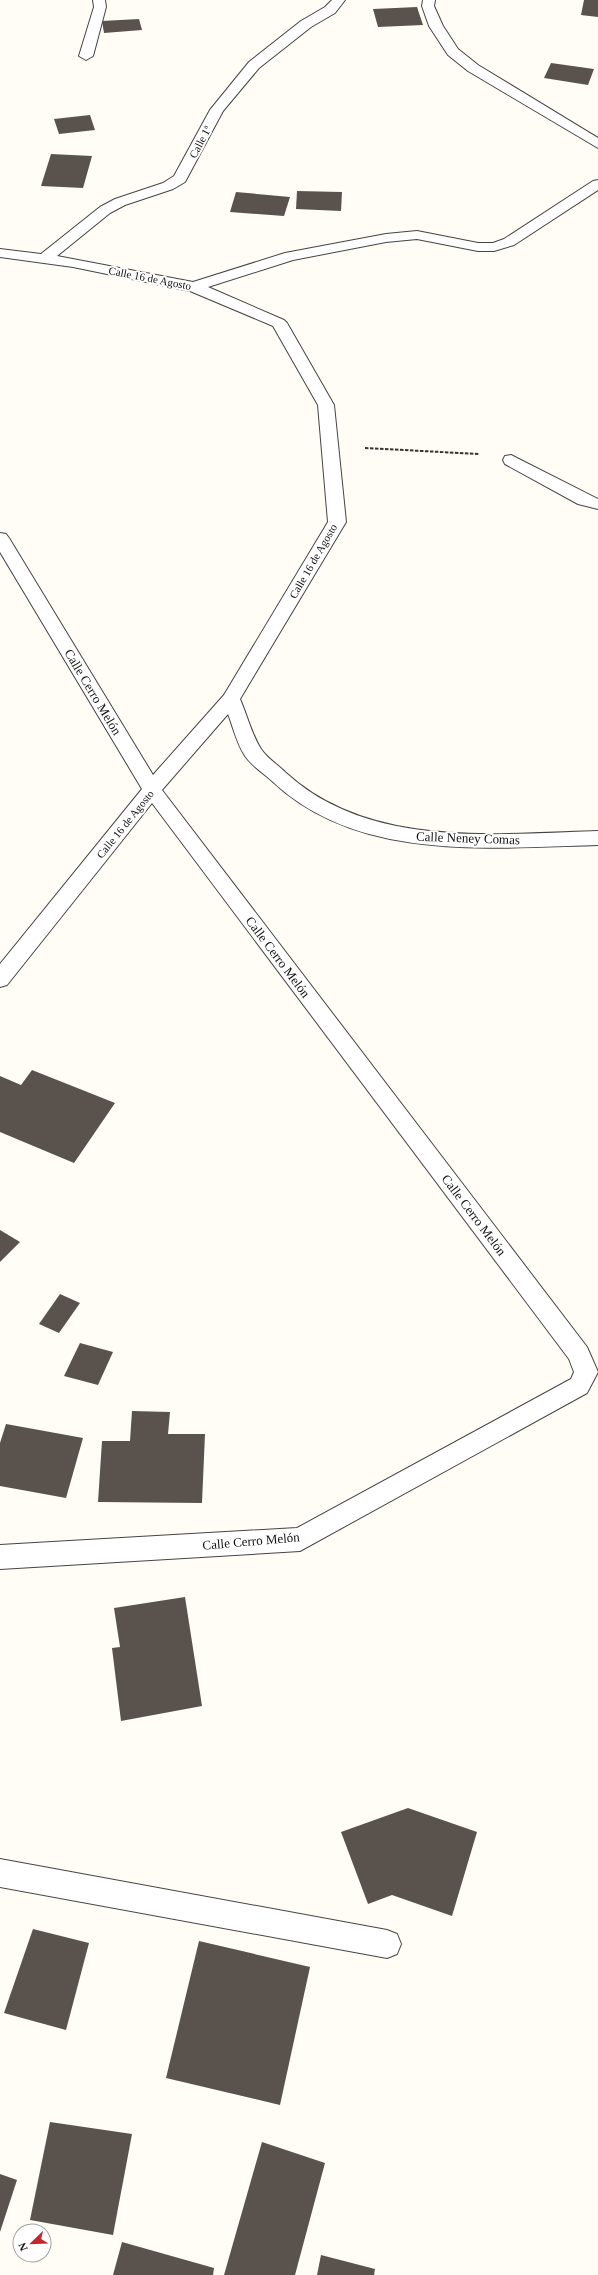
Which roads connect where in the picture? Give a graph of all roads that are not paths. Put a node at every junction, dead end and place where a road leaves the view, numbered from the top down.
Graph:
1 (99, 0) edge
2 (339, 0) edge
3 (429, 0) edge
4 (86, 56) dead end
5 (598, 144) edge
6 (598, 184) edge
7 (0, 253) edge
8 (44, 259) junction
9 (194, 287) junction
10 (511, 460) road end
11 (598, 504) edge
12 (0, 538) edge
13 (231, 699) junction
14 (152, 790) junction
15 (598, 838) edge
16 (0, 979) edge
17 (0, 1557) edge
18 (0, 1873) edge
19 (387, 1944) dead end

1 - 4 street
2 - 8 street, Calle 1ª
3 - 5 street
6 - 9 street
7 - 8 street, Calle 16 de Agosto
8 - 9 street, Calle 16 de Agosto
9 - 13 street, Calle 16 de Agosto
10 - 11 street
12 - 14 street, Calle Cerro Melón
13 - 14 street, Calle 16 de Agosto
13 - 15 street, Calle Neney Comas
14 - 16 street, Calle 16 de Agosto
14 - 17 street, Calle Cerro Melón
18 - 19 street

